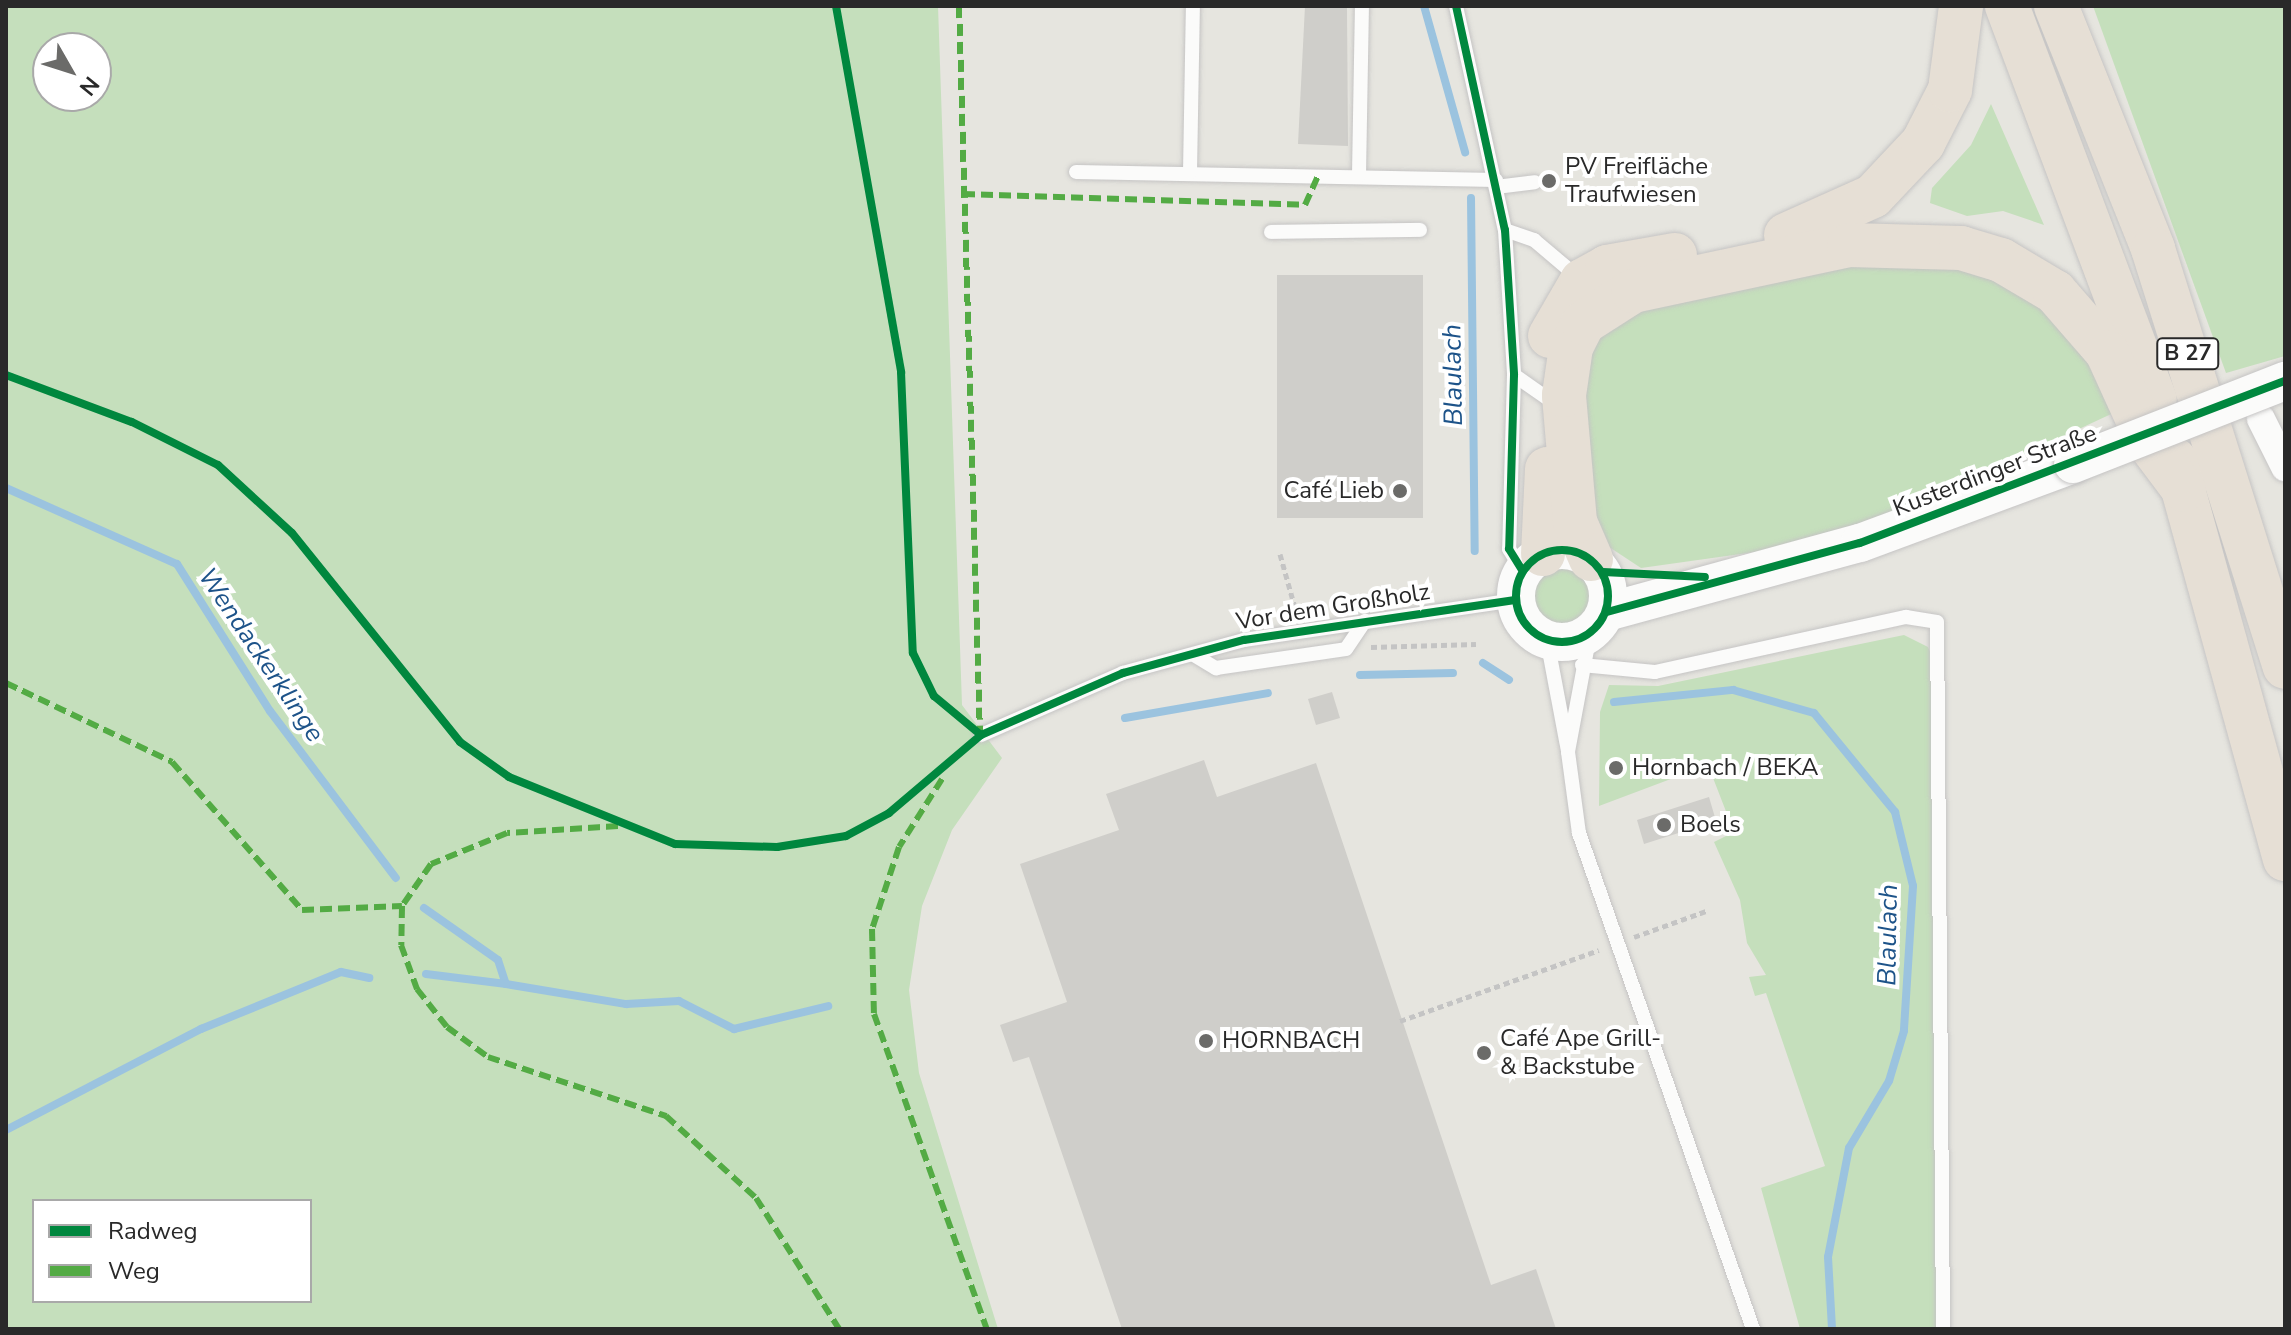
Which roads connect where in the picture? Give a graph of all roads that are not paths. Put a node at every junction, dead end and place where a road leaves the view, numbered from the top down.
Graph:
1 (1193, 6) edge
2 (1362, 6) edge
3 (1456, 6) edge
4 (1961, 6) edge
5 (2007, 6) edge
6 (2056, 6) edge
7 (2084, 6) edge
8 (2074, 48) junction
9 (1076, 172) dead end
10 (1190, 172) junction
11 (1359, 175) junction
12 (1535, 182) dead end
13 (1496, 184) junction
14 (1420, 230) dead end
15 (1505, 230) junction
16 (1271, 232) dead end
17 (1582, 281) junction
18 (2285, 381) edge
19 (1530, 386) junction
20 (2261, 419) dead end
21 (2285, 467) edge
22 (2184, 490) junction
23 (1597, 566) junction
24 (1527, 575) junction
25 (1713, 577) junction
26 (1365, 621) junction
27 (1593, 637) junction
28 (1547, 640) junction
29 (1194, 655) junction
30 (2285, 667) edge
31 (981, 735) dead end
32 (1568, 752) junction
33 (2285, 859) edge
34 (1753, 1329) edge
35 (1943, 1329) edge

1 - 10 lane
2 - 11 lane
3 - 13 lane
4 - 17 highway
5 - 22 highway, B 27
6 - 8 highway, B 27
7 - 8 highway
8 - 30 highway, B 27
9 - 10 lane
10 - 11 lane
11 - 13 lane
12 - 13 lane
13 - 15 lane
14 - 16 lane
15 - 17 lane
15 - 19 lane
17 - 19 highway
18 - 25 street, Kusterdinger Straße, bridge
19 - 24 highway
20 - 21 street
22 - 23 highway
22 - 33 highway, B 27
23 - 24 street
23 - 25 street, Kusterdinger Straße
23 - 27 street
24 - 26 lane, Vor dem Großholz
24 - 28 street
25 - 27 street, Kusterdinger Straße
26 - 29 lane, Vor dem Großholz
26 - 29 lane
27 - 28 street
27 - 32 lane
27 - 35 lane
28 - 32 lane
29 - 31 lane, Vor dem Großholz
32 - 34 lane

